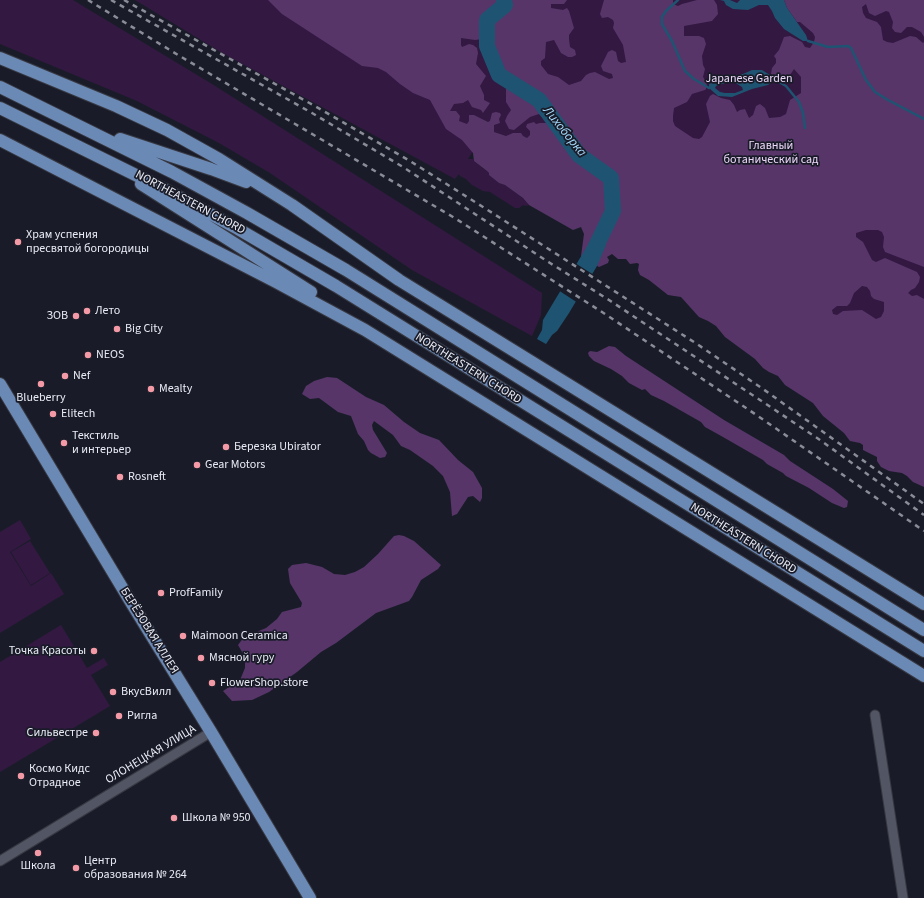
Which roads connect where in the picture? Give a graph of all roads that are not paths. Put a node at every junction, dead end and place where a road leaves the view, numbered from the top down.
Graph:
1 (0, 58) edge
2 (0, 87) edge
3 (0, 108) edge
4 (82, 128) junction
5 (0, 140) edge
6 (95, 154) junction
7 (292, 205) junction
8 (365, 330) junction
9 (0, 384) edge
10 (924, 604) edge
11 (924, 630) edge
12 (924, 651) edge
13 (924, 676) edge
14 (875, 715) dead end
15 (212, 732) junction
16 (0, 861) edge
17 (310, 898) edge
18 (903, 898) edge

1 - 7 main road
2 - 4 main road, NORTHEASTERN CHORD
3 - 6 main road, NORTHEASTERN CHORD
4 - 7 main road
4 - 11 main road, NORTHEASTERN CHORD
5 - 8 main road
6 - 8 main road
6 - 12 main road, NORTHEASTERN CHORD
7 - 10 main road
8 - 13 main road
9 - 15 main road, БЕРЁЗОВАЯ АЛЛЕЯ
14 - 18 street
15 - 16 street, ОЛОНЕЦКАЯ УЛИЦА
15 - 17 main road, БЕРЁЗОВАЯ АЛЛЕЯ

